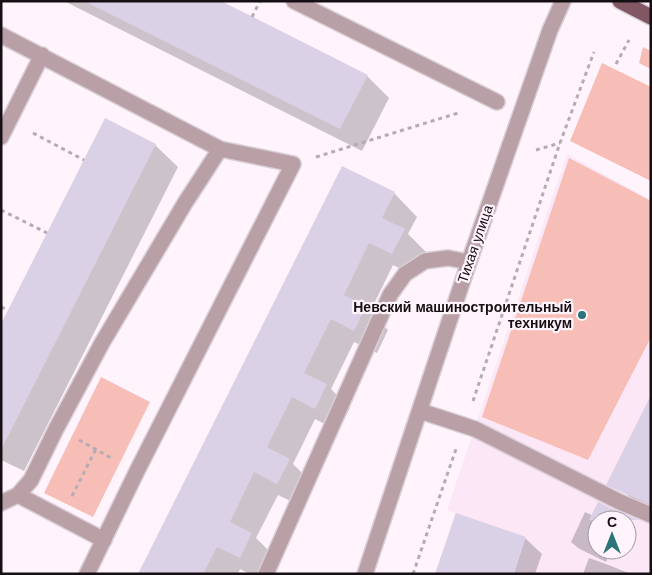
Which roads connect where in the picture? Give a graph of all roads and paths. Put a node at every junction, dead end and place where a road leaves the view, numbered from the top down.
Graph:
1 (260, 1) edge
2 (294, 1) edge
3 (562, 1) edge
4 (620, 1) edge
5 (252, 17) dead end
6 (651, 17) edge
7 (1, 35) edge
8 (629, 40) dead end
9 (594, 52) dead end
10 (42, 55) junction
11 (616, 64) dead end
12 (497, 102) joint
13 (10, 120) junction
14 (1, 137) edge
15 (560, 143) junction
16 (220, 149) junction
17 (528, 152) dead end
18 (84, 160) dead end
19 (293, 164) junction
20 (1, 210) edge
21 (47, 233) dead end
22 (469, 262) junction
23 (1, 307) edge
24 (8, 310) dead end
25 (420, 411) junction
26 (464, 426) junction
27 (56, 428) junction
28 (96, 449) junction
29 (137, 471) junction
30 (18, 495) junction
31 (1, 503) edge
32 (651, 515) edge
33 (61, 518) junction
34 (104, 540) junction
35 (87, 574) edge
36 (266, 574) edge
37 (364, 574) edge
38 (413, 574) edge

1 - 5 path
2 - 12 street
3 - 22 street, Тихая улица
4 - 6 main road
7 - 10 street
8 - 11 path
9 - 15 path
10 - 13 street
10 - 16 street
12 - 19 path
13 - 14 street
13 - 18 path
15 - 17 path
15 - 26 path
16 - 19 street
16 - 27 street
19 - 29 street
20 - 21 path
22 - 25 street, Тихая улица
22 - 36 street
23 - 24 path
25 - 26 street
25 - 37 street, Тихая улица
26 - 32 street
26 - 38 path
27 - 28 path
27 - 30 street
28 - 29 path
28 - 33 path
29 - 34 street
30 - 31 street
30 - 33 street
33 - 34 street
34 - 35 street

